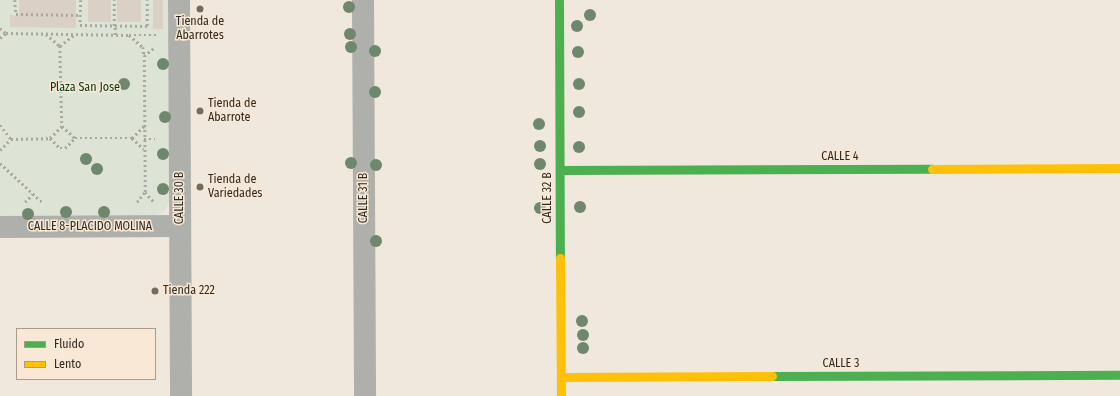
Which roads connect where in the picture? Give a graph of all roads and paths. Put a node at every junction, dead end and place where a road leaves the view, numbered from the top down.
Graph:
1 (16, 0) edge
2 (81, 0) edge
3 (114, 0) edge
4 (147, 0) edge
5 (179, 0) edge
6 (363, 0) edge
7 (559, 0) edge
8 (81, 15) junction
9 (115, 26) junction
10 (0, 28) edge
11 (6, 33) junction
12 (46, 34) junction
13 (75, 34) junction
14 (115, 35) junction
15 (128, 35) junction
16 (158, 35) dead end
17 (0, 38) edge
18 (160, 43) dead end
19 (60, 46) junction
20 (144, 56) junction
21 (0, 125) edge
22 (62, 126) junction
23 (144, 126) junction
24 (11, 138) junction
25 (50, 138) junction
26 (75, 138) junction
27 (132, 138) junction
28 (144, 149) junction
29 (0, 150) edge
30 (0, 163) edge
31 (1120, 168) edge
32 (560, 170) junction
33 (44, 203) dead end
34 (132, 208) dead end
35 (180, 226) junction
36 (0, 227) edge
37 (1120, 375) edge
38 (562, 377) junction
39 (181, 396) edge
40 (365, 396) edge
41 (561, 396) edge

1 - 8 path
2 - 8 path
3 - 9 path
4 - 9 path
5 - 35 street, CALLE 30 B
6 - 40 street, CALLE 31 B
7 - 32 street, CALLE 32 B
8 - 9 path
9 - 14 path
10 - 11 path
11 - 12 path
11 - 17 path
12 - 13 path
12 - 19 path
13 - 14 path
13 - 19 path
14 - 15 path
15 - 16 path
15 - 20 path
18 - 20 path
19 - 22 path
20 - 23 path
21 - 24 path
22 - 25 path
22 - 26 path
23 - 27 path
23 - 28 path
24 - 25 path
24 - 29 path
25 - 26 path
26 - 27 path
27 - 28 path
28 - 34 path
30 - 33 path
31 - 32 street, CALLE 4
32 - 38 street, CALLE 32 B
35 - 36 street, CALLE 8-PLACIDO MOLINA
35 - 39 street, CALLE 30 B
37 - 38 street, CALLE 3
38 - 41 street, CALLE 32 B

